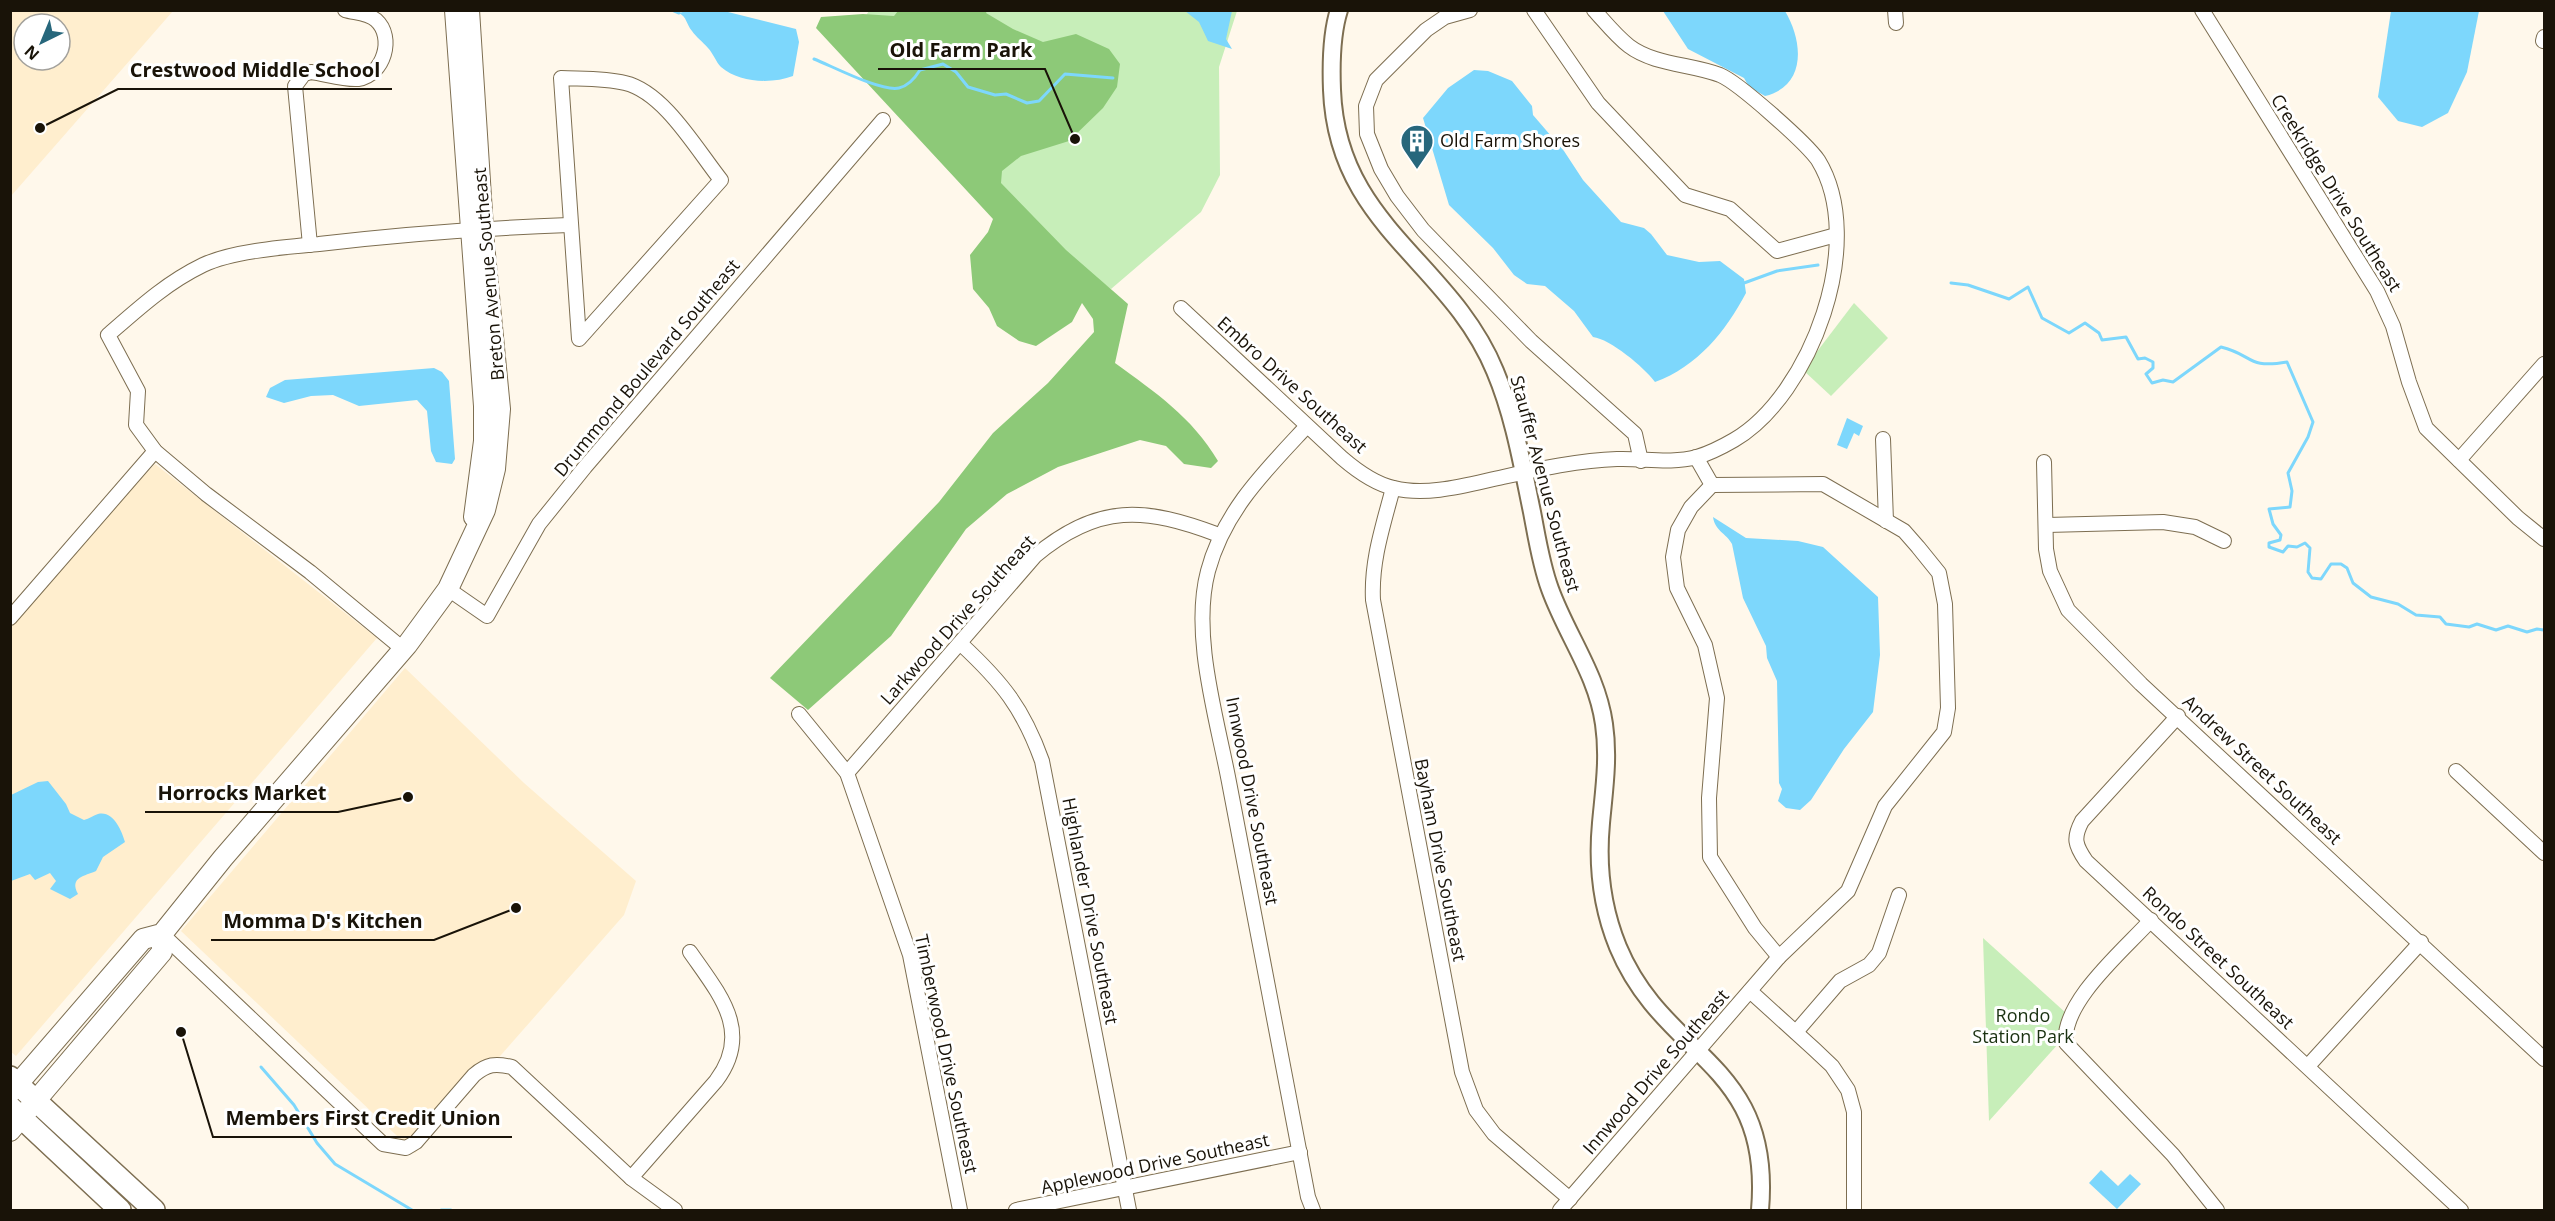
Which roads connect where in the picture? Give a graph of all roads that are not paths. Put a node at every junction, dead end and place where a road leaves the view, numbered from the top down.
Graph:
1 (345, 10) edge
2 (455, 10) edge
3 (469, 10) edge
4 (1338, 10) edge
5 (1470, 10) edge
6 (1533, 10) edge
7 (1594, 10) edge
8 (2202, 10) edge
9 (883, 120) dead end
10 (569, 225) junction
11 (477, 229) junction
12 (1836, 235) junction
13 (310, 245) junction
14 (1181, 308) dead end
15 (2544, 364) edge
16 (1306, 427) junction
17 (1883, 439) dead end
18 (155, 451) junction
19 (1696, 457) junction
20 (2459, 460) junction
21 (1641, 461) junction
22 (2044, 462) dead end
23 (1524, 473) junction
24 (1712, 485) junction
25 (1393, 488) junction
26 (1886, 521) junction
27 (2047, 525) junction
28 (1219, 535) junction
29 (2544, 539) edge
30 (2224, 541) dead end
31 (448, 589) junction
32 (10, 618) edge
33 (961, 644) junction
34 (403, 649) junction
35 (799, 714) dead end
36 (2178, 716) junction
37 (2456, 771) dead end
38 (847, 773) junction
39 (2544, 853) edge
40 (1899, 895) dead end
41 (2151, 920) junction
42 (162, 934) junction
43 (2421, 942) junction
44 (690, 952) dead end
45 (1779, 957) junction
46 (124, 961) junction
47 (1750, 991) junction
48 (114, 1009) junction
49 (1796, 1032) junction
50 (1698, 1051) junction
51 (2544, 1059) edge
52 (2308, 1066) junction
53 (13, 1085) edge
54 (35, 1101) junction
55 (14, 1119) edge
56 (1300, 1152) junction
57 (632, 1178) junction
58 (1124, 1190) junction
59 (1570, 1199) junction
60 (120, 1210) edge
61 (154, 1210) edge
62 (675, 1210) edge
63 (960, 1210) edge
64 (1016, 1210) edge
65 (1129, 1210) edge
66 (1313, 1210) edge
67 (1560, 1210) edge
68 (1760, 1210) edge
69 (1854, 1210) edge
70 (2217, 1210) edge
71 (2461, 1210) edge

1 - 13 street
2 - 11 main road, Breton Avenue Southeast
3 - 11 main road, Breton Avenue Southeast
4 - 23 street, Stauffer Avenue Southeast
5 - 21 street
6 - 12 street
7 - 12 street, Embro Drive Southeast
8 - 20 street, Creekridge Drive Southeast
9 - 31 street, Drummond Boulevard Southeast
10 - 10 street
10 - 11 street
11 - 13 street
11 - 31 main road, Breton Avenue Southeast
12 - 19 street, Embro Drive Southeast
13 - 18 street
14 - 16 street, Embro Drive Southeast
15 - 20 street
16 - 25 street, Embro Drive Southeast
16 - 28 street, Innwood Drive Southeast
17 - 26 street
18 - 32 street
18 - 34 street
19 - 21 street, Embro Drive Southeast
19 - 24 street
20 - 29 street, Creekridge Drive Southeast
21 - 23 street, Embro Drive Southeast
22 - 27 street, Andrew Street Southeast
23 - 25 street, Embro Drive Southeast
23 - 50 street, Stauffer Avenue Southeast
24 - 26 street, Innwood Drive Southeast
24 - 45 street
25 - 59 street, Bayham Drive Southeast
26 - 45 street, Innwood Drive Southeast
27 - 30 street
27 - 36 street, Andrew Street Southeast
28 - 33 street, Larkwood Drive Southeast
28 - 56 street, Innwood Drive Southeast
31 - 34 main road, Breton Avenue Southeast
33 - 38 street, Larkwood Drive Southeast
33 - 58 street, Highlander Drive Southeast
34 - 42 main road, Breton Avenue Southeast
35 - 38 street, Timberwood Drive Southeast
36 - 41 street, Rondo Street Southeast
36 - 43 street, Andrew Street Southeast
37 - 39 street
38 - 63 street, Timberwood Drive Southeast
40 - 49 street
41 - 52 street, Rondo Street Southeast
41 - 70 street
42 - 46 main road, Breton Avenue Southeast
42 - 48 main road, Breton Avenue Southeast
42 - 57 street
43 - 51 street, Andrew Street Southeast
43 - 52 street
44 - 57 street
45 - 47 street, Innwood Drive Southeast
46 - 48 main road
46 - 53 main road, Breton Avenue Southeast
47 - 49 street
47 - 50 street, Innwood Drive Southeast
48 - 54 main road, Breton Avenue Southeast
49 - 69 street
50 - 59 street, Innwood Drive Southeast
50 - 68 street, Stauffer Avenue Southeast
52 - 71 street, Rondo Street Southeast
53 - 54 main road
54 - 55 main road, Breton Avenue Southeast
54 - 61 main road
55 - 60 main road
56 - 58 street, Applewood Drive Southeast
56 - 66 street, Innwood Drive Southeast
57 - 62 street
58 - 64 street, Applewood Drive Southeast
58 - 65 street, Highlander Drive Southeast
59 - 67 street, Innwood Drive Southeast

